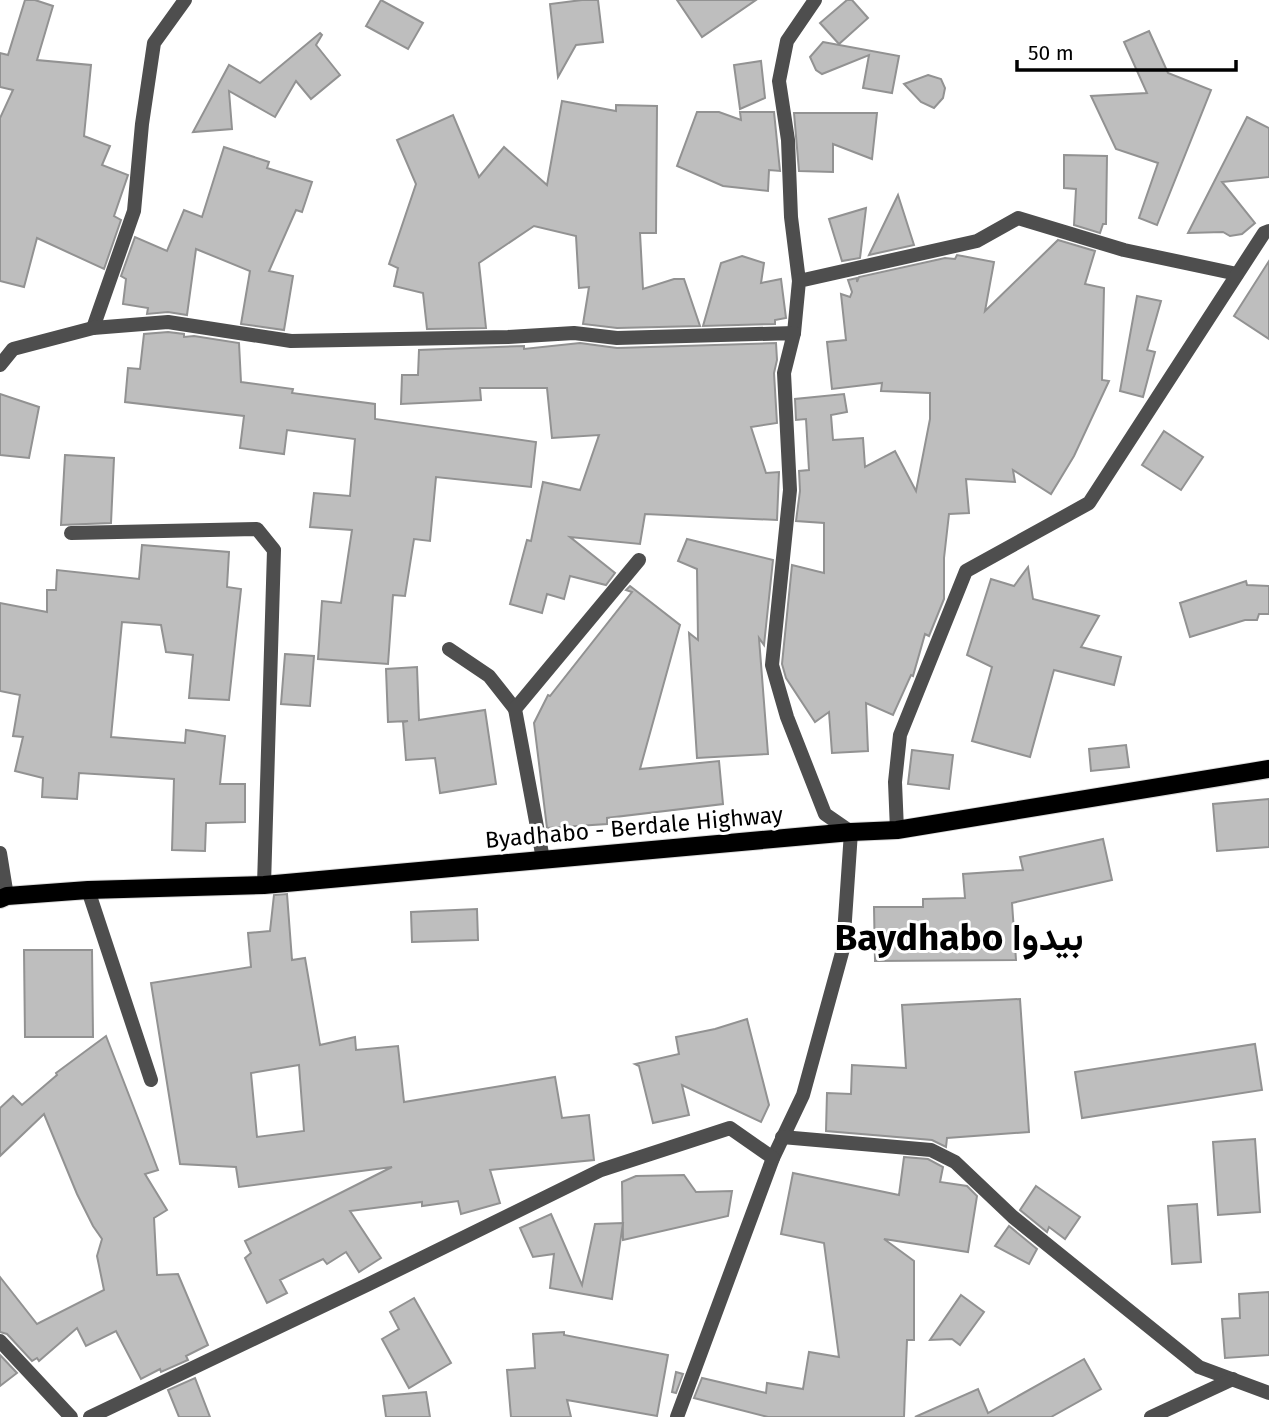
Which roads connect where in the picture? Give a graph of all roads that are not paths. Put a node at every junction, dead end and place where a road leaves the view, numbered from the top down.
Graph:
1 (185, 0) edge
2 (815, 0) edge
3 (1269, 231) edge
4 (1237, 274) junction
5 (799, 281) junction
6 (93, 328) junction
7 (794, 333) junction
8 (0, 365) edge
9 (71, 533) dead end
10 (639, 560) dead end
11 (449, 649) dead end
12 (515, 709) junction
13 (1269, 769) edge
14 (897, 830) junction
15 (851, 832) junction
16 (0, 853) edge
17 (542, 859) junction
18 (264, 885) junction
19 (88, 890) junction
20 (4, 898) edge
21 (151, 1080) dead end
22 (782, 1137) junction
23 (772, 1157) junction
24 (0, 1341) edge
25 (1233, 1380) junction
26 (1269, 1393) edge
27 (71, 1417) edge
28 (90, 1417) edge
29 (677, 1417) edge
30 (1151, 1417) edge

1 - 6 street
2 - 5 street
3 - 4 street
4 - 5 street
4 - 14 street
5 - 7 street
6 - 7 street
6 - 8 street
7 - 15 street
9 - 18 street
10 - 12 street
11 - 12 street
12 - 17 street
13 - 14 main road, Byadhabo - Berdale Highway
14 - 15 main road, Byadhabo - Berdale Highway
15 - 17 main road, Byadhabo - Berdale Highway
15 - 22 street
16 - 20 street
17 - 18 main road, Byadhabo - Berdale Highway
18 - 19 main road, Byadhabo - Berdale Highway
19 - 20 main road, Byadhabo - Berdale Highway
19 - 21 street
22 - 23 street
22 - 25 street
23 - 28 street
23 - 29 street
24 - 27 street
25 - 26 street
25 - 30 street

